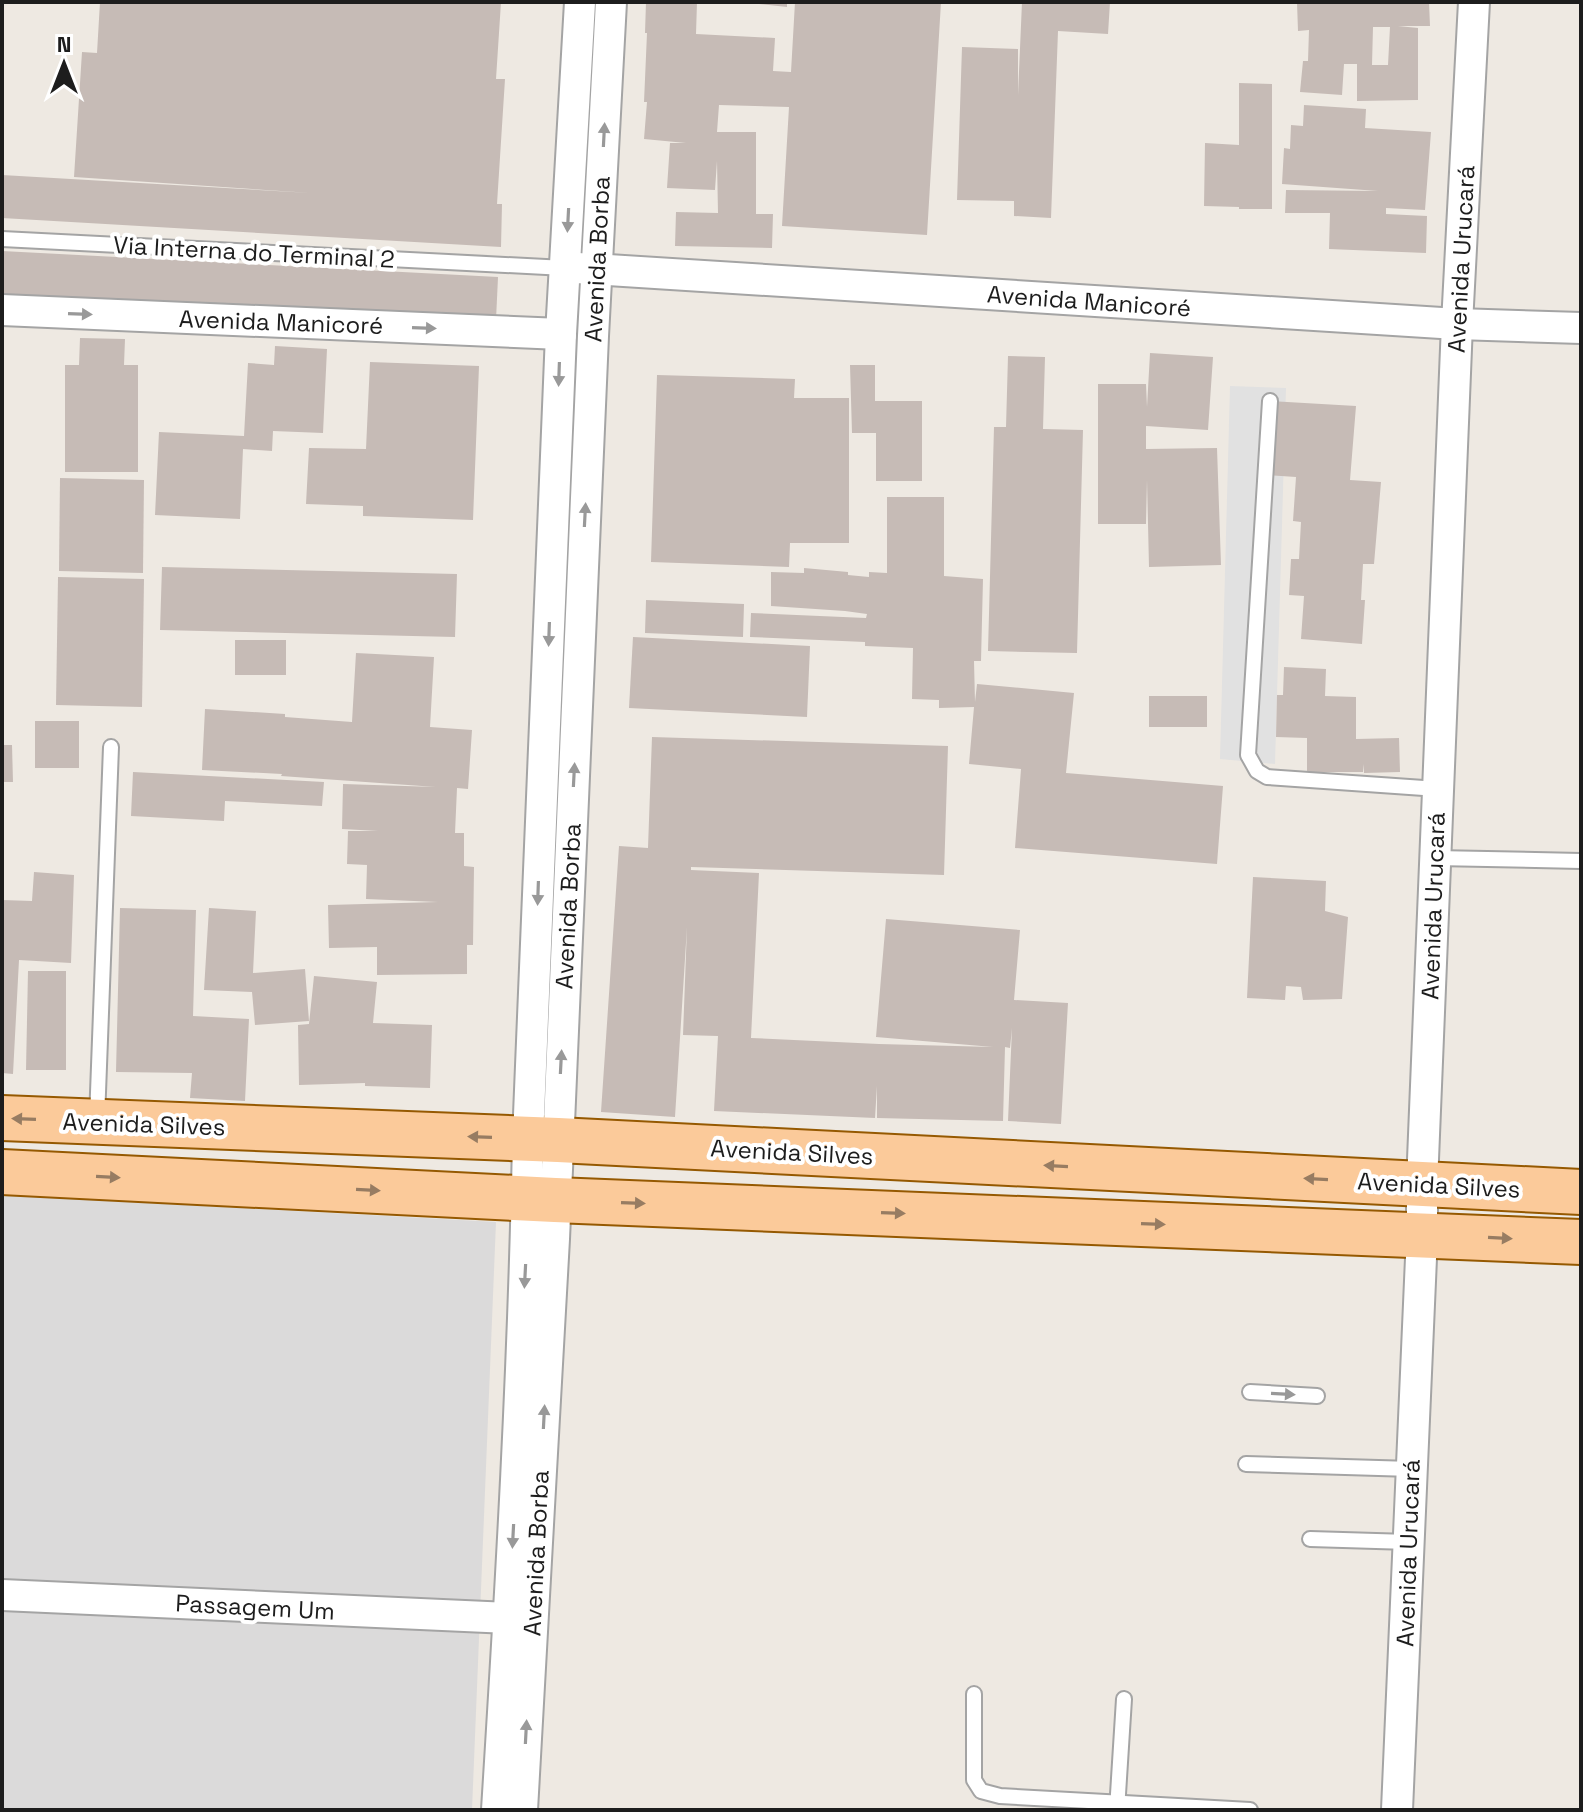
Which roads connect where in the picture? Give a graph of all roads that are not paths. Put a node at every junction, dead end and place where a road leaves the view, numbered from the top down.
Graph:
1 (580, 2) edge
2 (611, 2) edge
3 (1474, 2) edge
4 (2, 239) edge
5 (565, 268) junction
6 (597, 269) junction
7 (2, 310) edge
8 (1457, 324) junction
9 (1581, 328) edge
10 (561, 334) junction
11 (1270, 401) dead end
12 (111, 747) dead end
13 (1438, 789) junction
14 (1435, 858) junction
15 (1581, 861) edge
16 (2, 1118) edge
17 (97, 1121) junction
18 (543, 1140) junction
19 (2, 1172) edge
20 (1422, 1184) junction
21 (1581, 1192) edge
22 (541, 1199) junction
23 (1422, 1235) junction
24 (1581, 1242) edge
25 (1250, 1392) dead end
26 (1317, 1396) dead end
27 (1246, 1464) dead end
28 (1412, 1469) junction
29 (1310, 1539) dead end
30 (1409, 1542) junction
31 (2, 1595) edge
32 (509, 1618) junction
33 (974, 1694) dead end
34 (1124, 1699) dead end
35 (1118, 1806) edge
36 (497, 1810) edge
37 (522, 1810) edge
38 (1250, 1810) edge
39 (1397, 1810) edge

1 -> 5 street, Avenida Borba
6 -> 2 street, Avenida Borba
3 - 8 street, Avenida Urucará
4 - 5 lane, Via Interna do Terminal 2
5 - 6 street, Avenida Manicoré
5 - 10 street, Avenida Borba
6 - 8 street, Avenida Manicoré
18 -> 6 street, Avenida Borba
7 -> 10 street, Avenida Manicoré
8 - 9 street, Avenida Manicoré
8 - 13 street, Avenida Urucará
10 -> 18 street, Avenida Borba
11 - 13 lane
12 - 17 lane
13 - 14 street, Avenida Urucará
14 - 15 lane
14 - 20 street, Avenida Urucará
17 -> 16 main road, Avenida Silves
18 -> 17 main road, Avenida Silves
20 -> 18 main road, Avenida Silves
18 - 22 street, Avenida Borba
19 -> 22 main road, Avenida Silves
20 - 21 main road, Avenida Silves
20 - 23 street, Avenida Urucará
22 -> 23 main road, Avenida Silves
22 -> 32 street, Avenida Borba
37 -> 22 street, Avenida Borba
23 -> 24 main road, Avenida Silves
23 - 28 street, Avenida Urucará
25 -> 26 lane
27 - 28 lane
28 - 30 street, Avenida Urucará
29 - 30 lane
30 - 39 street, Avenida Urucará
31 - 32 street, Passagem Um
32 - 36 street, Avenida Borba
33 - 35 lane
34 - 35 lane
35 - 38 lane

